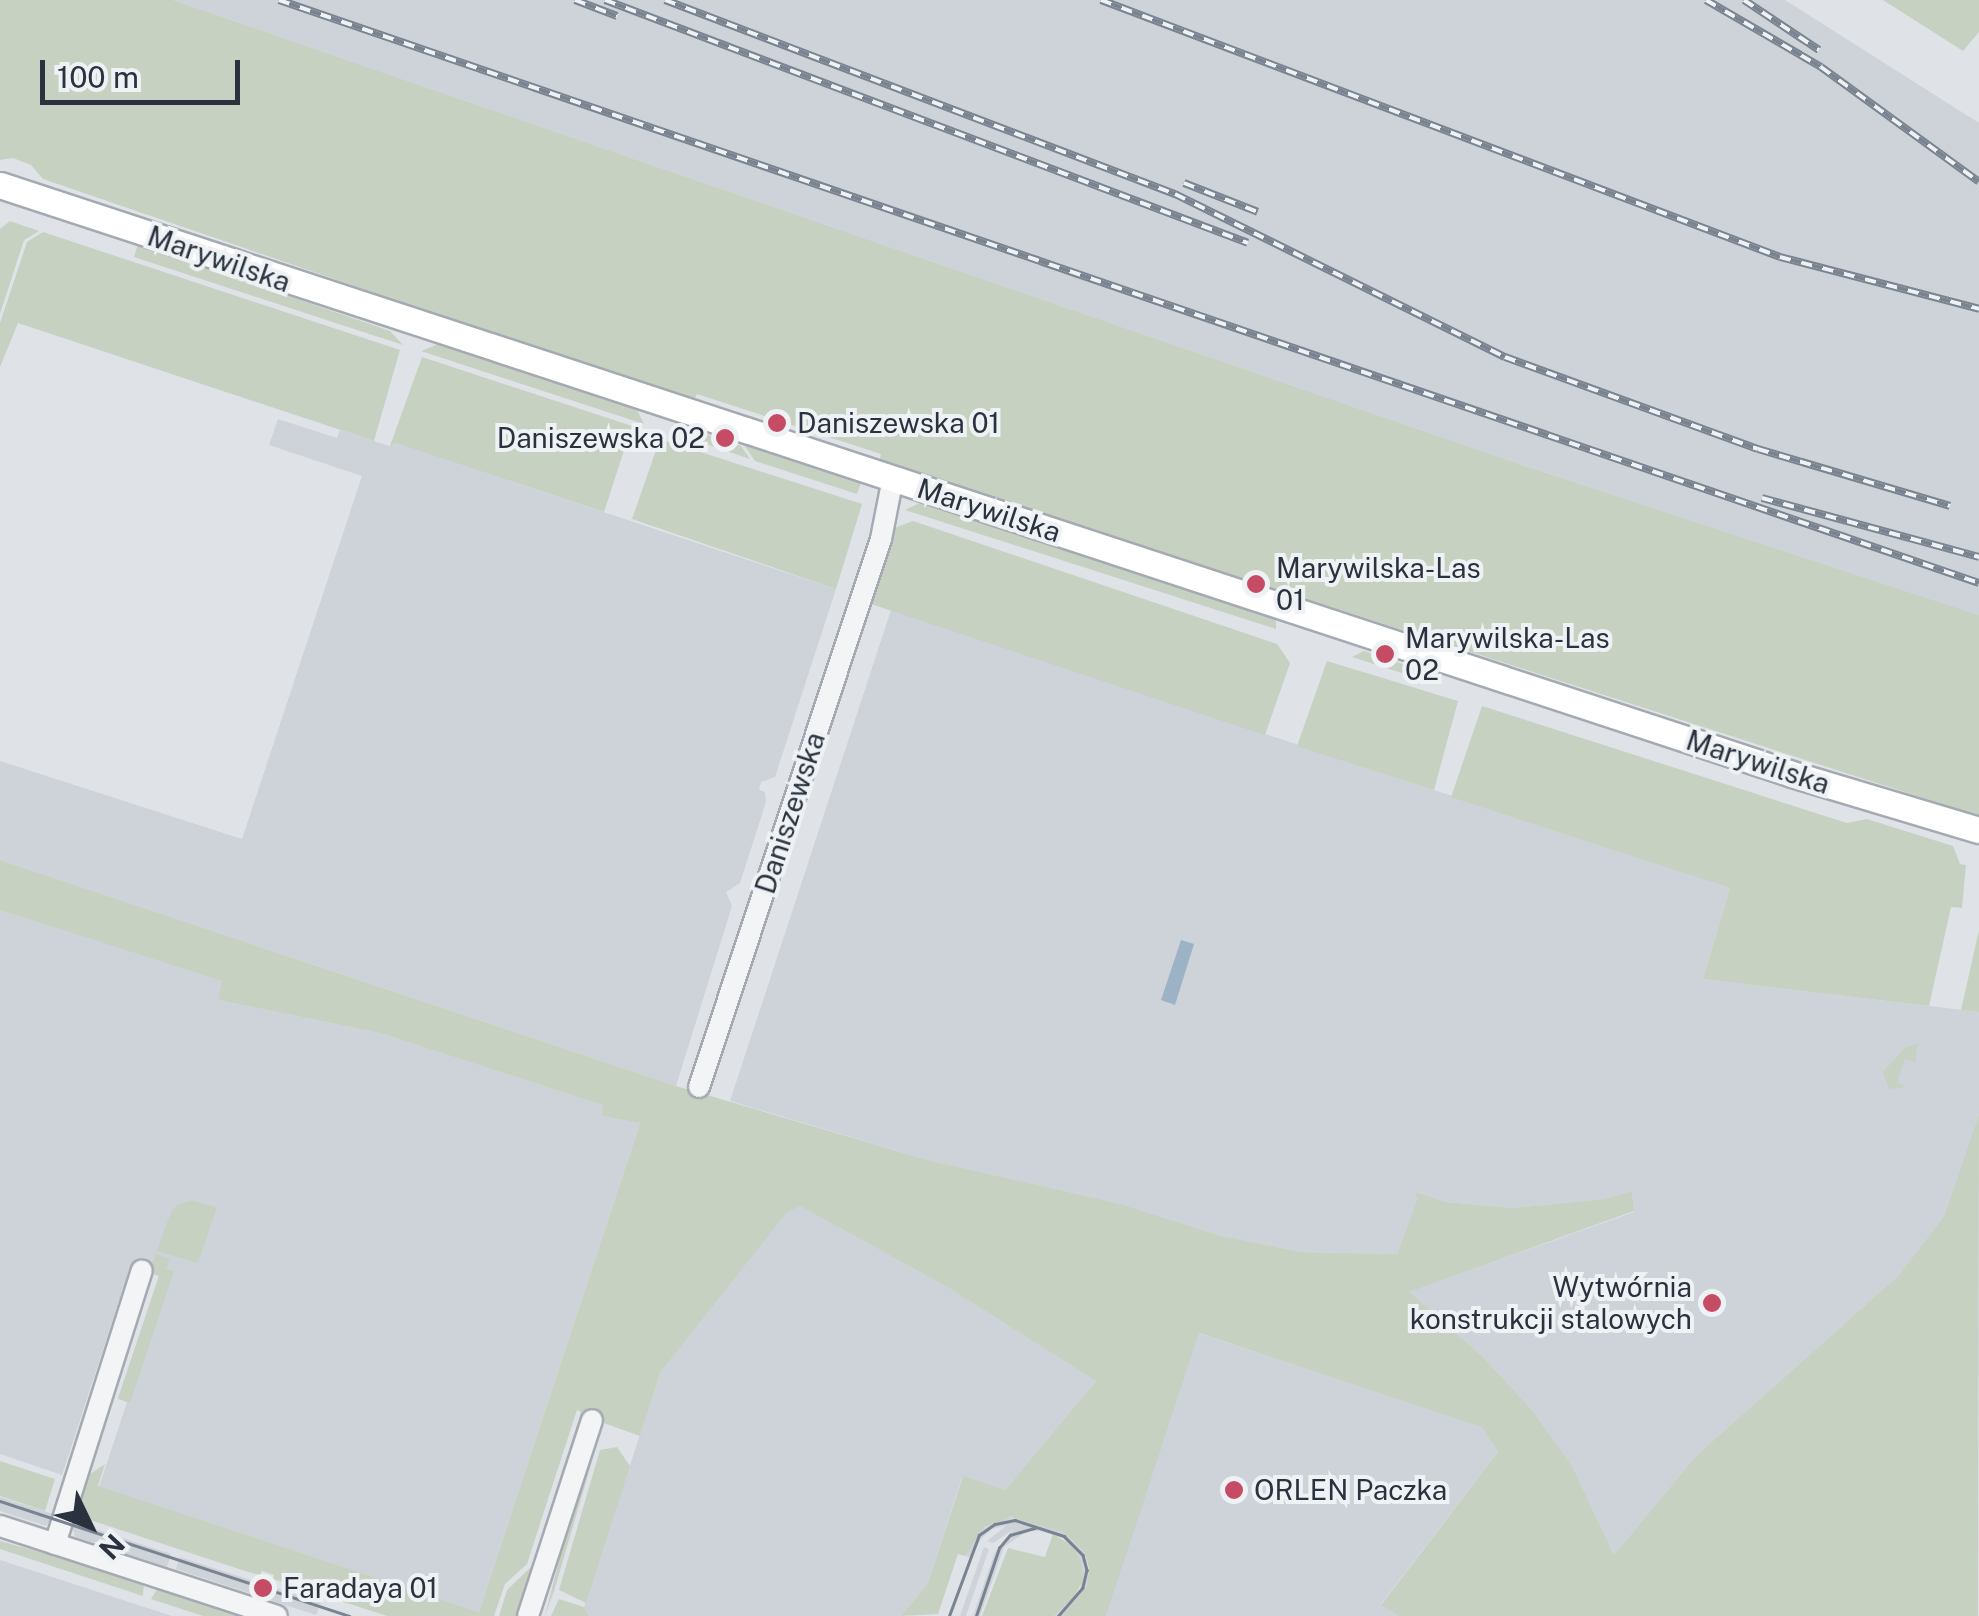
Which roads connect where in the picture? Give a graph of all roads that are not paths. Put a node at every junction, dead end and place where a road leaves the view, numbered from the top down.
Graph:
1 (0, 185) edge
2 (901, 481) junction
3 (1979, 830) edge
4 (699, 1087) dead end
5 (142, 1270) dead end
6 (592, 1420) dead end
7 (0, 1526) edge
8 (54, 1544) junction
9 (276, 1616) edge
10 (528, 1616) edge

1 - 2 main road, Marywilska
2 - 3 main road, Marywilska
2 - 4 street, Daniszewska
5 - 8 street
6 - 10 street
7 - 8 street
8 - 9 street

